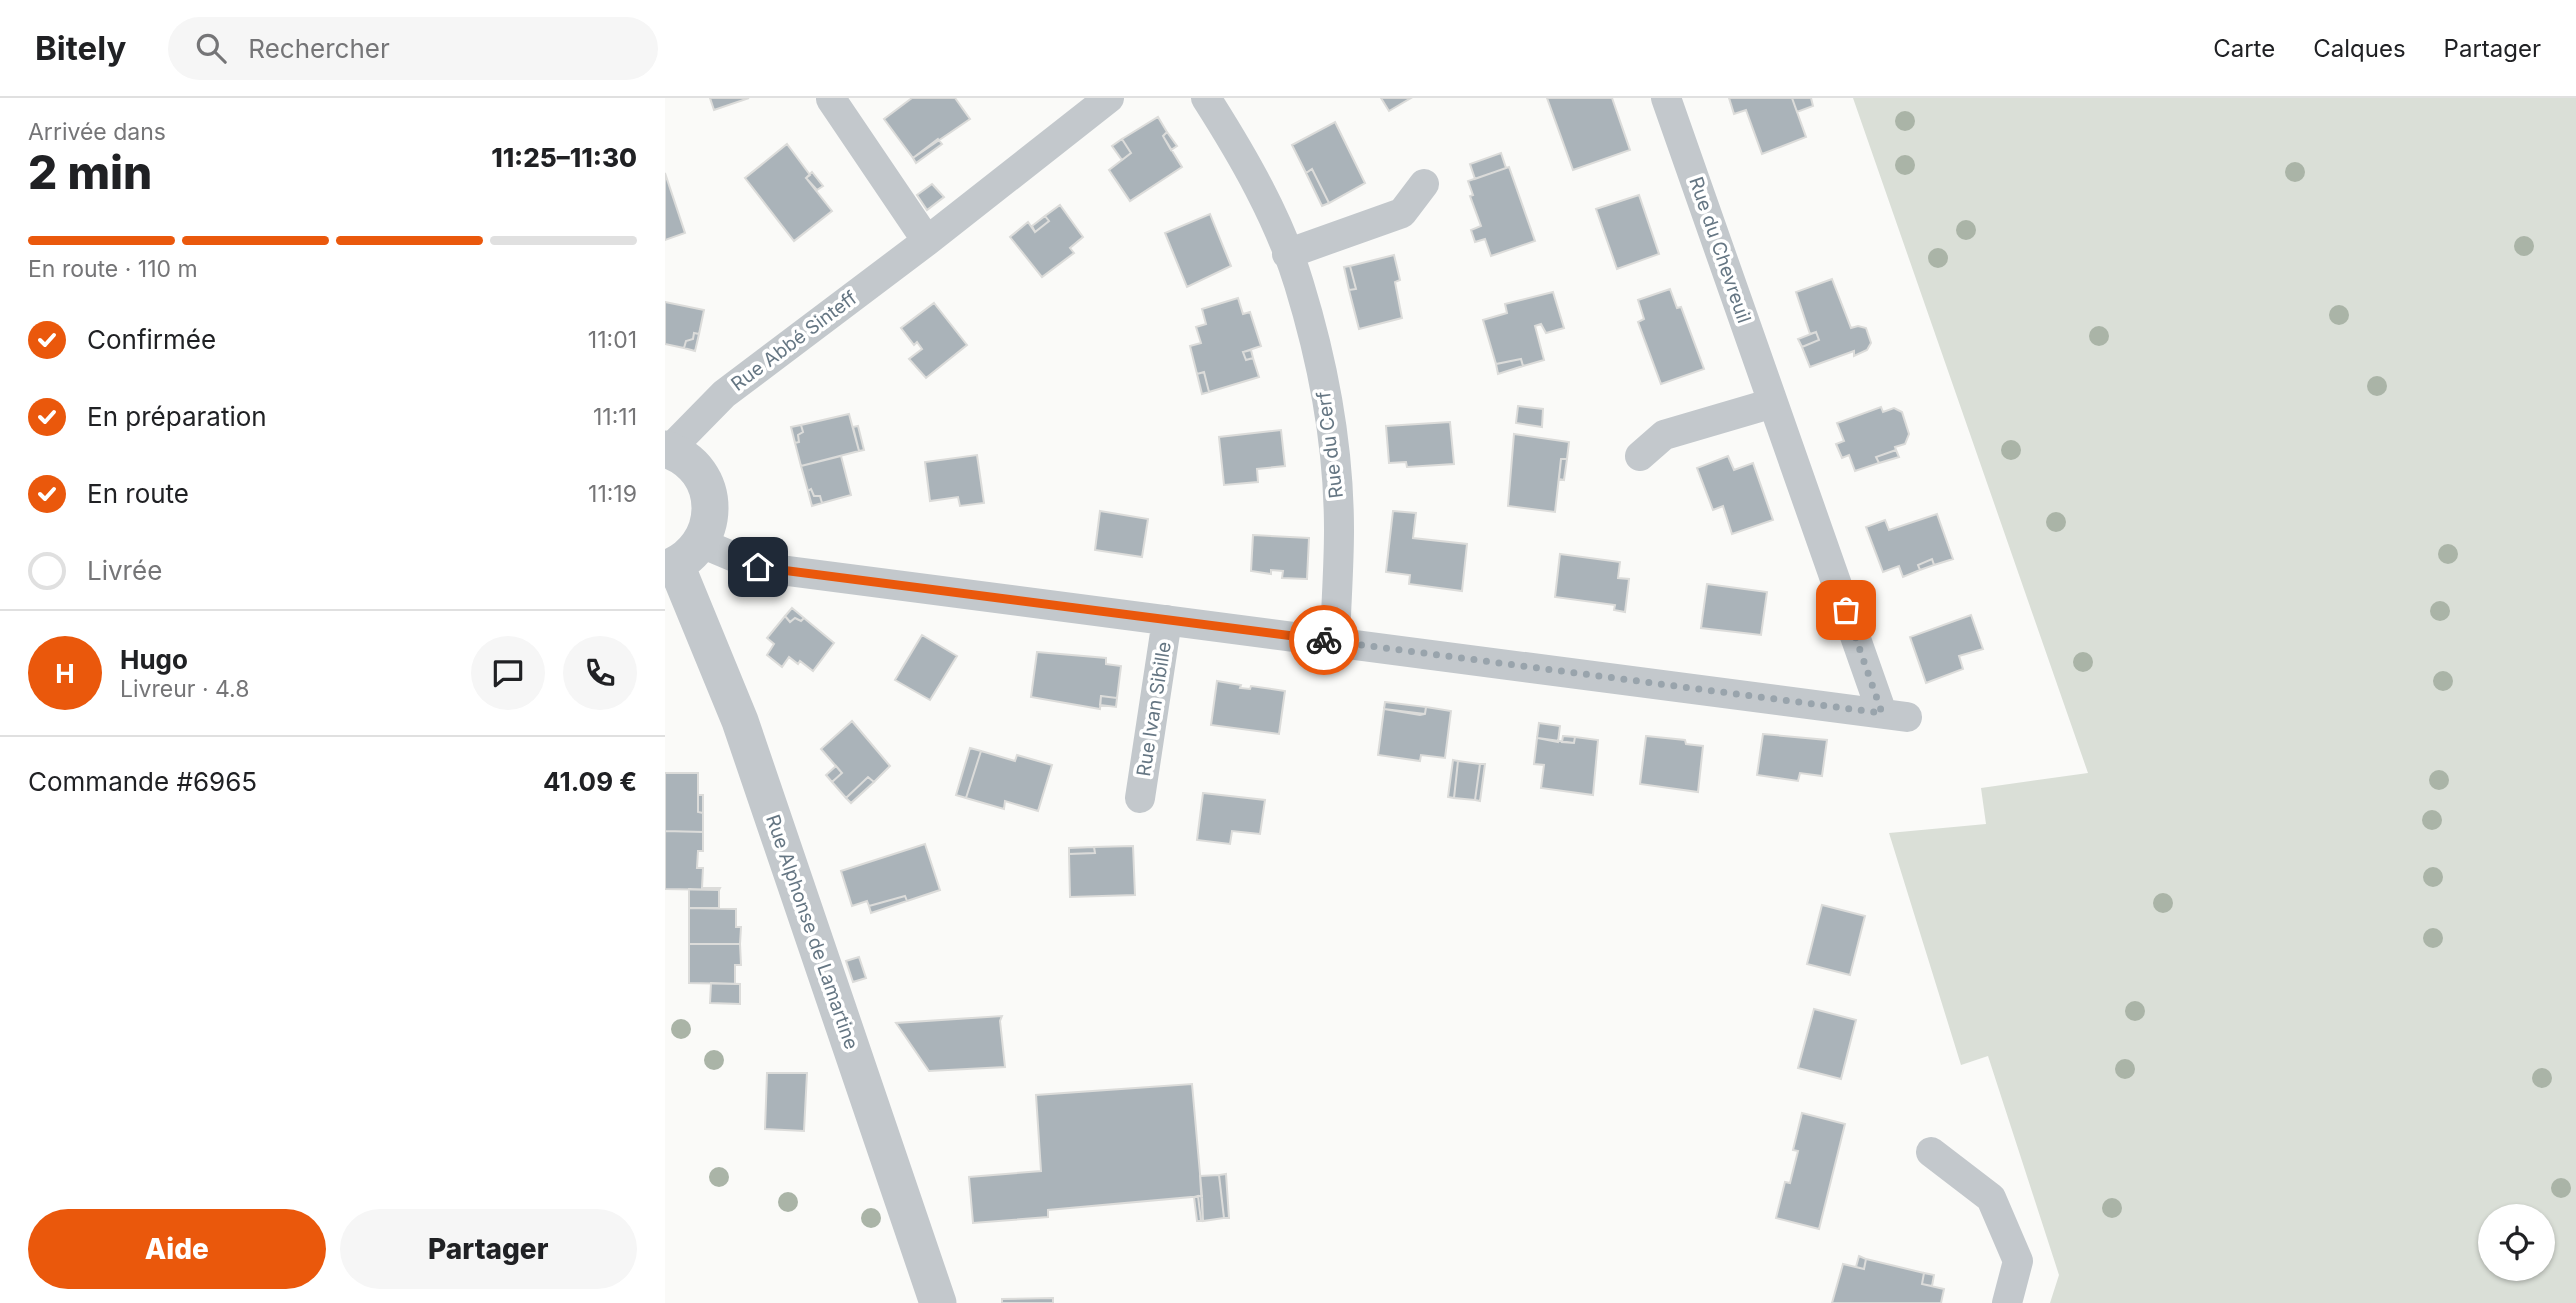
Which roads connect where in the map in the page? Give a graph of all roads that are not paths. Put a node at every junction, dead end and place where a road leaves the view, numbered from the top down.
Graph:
1 (1109, 98) edge
2 (1206, 98) edge
3 (1666, 98) edge
4 (831, 99) edge
5 (1424, 184) dead end
6 (927, 241) junction
7 (1287, 254) junction
8 (1773, 403) junction
9 (667, 449) edge
10 (1640, 456) dead end
11 (681, 559) edge
12 (1167, 620) junction
13 (1335, 642) junction
14 (1895, 715) joint
15 (1140, 798) dead end
16 (1931, 1152) dead end
17 (938, 1303) edge
18 (2007, 1303) edge

1 - 6 street, Rue Abbé Sinteff
2 - 7 street, Rue du Cerf
3 - 8 street, Rue du Chevreuil
4 - 6 street
5 - 7 street
6 - 9 street, Rue Abbé Sinteff
7 - 13 street, Rue du Cerf
8 - 10 street
8 - 14 street, Rue du Chevreuil
9 - 11 street
11 - 12 street, Rue Ivan Sibille
11 - 17 street, Rue Alphonse de Lamartine
12 - 13 street, Rue Ivan Sibille
12 - 15 street, Rue Ivan Sibille
13 - 14 street, Rue Ivan Sibille
16 - 18 street

